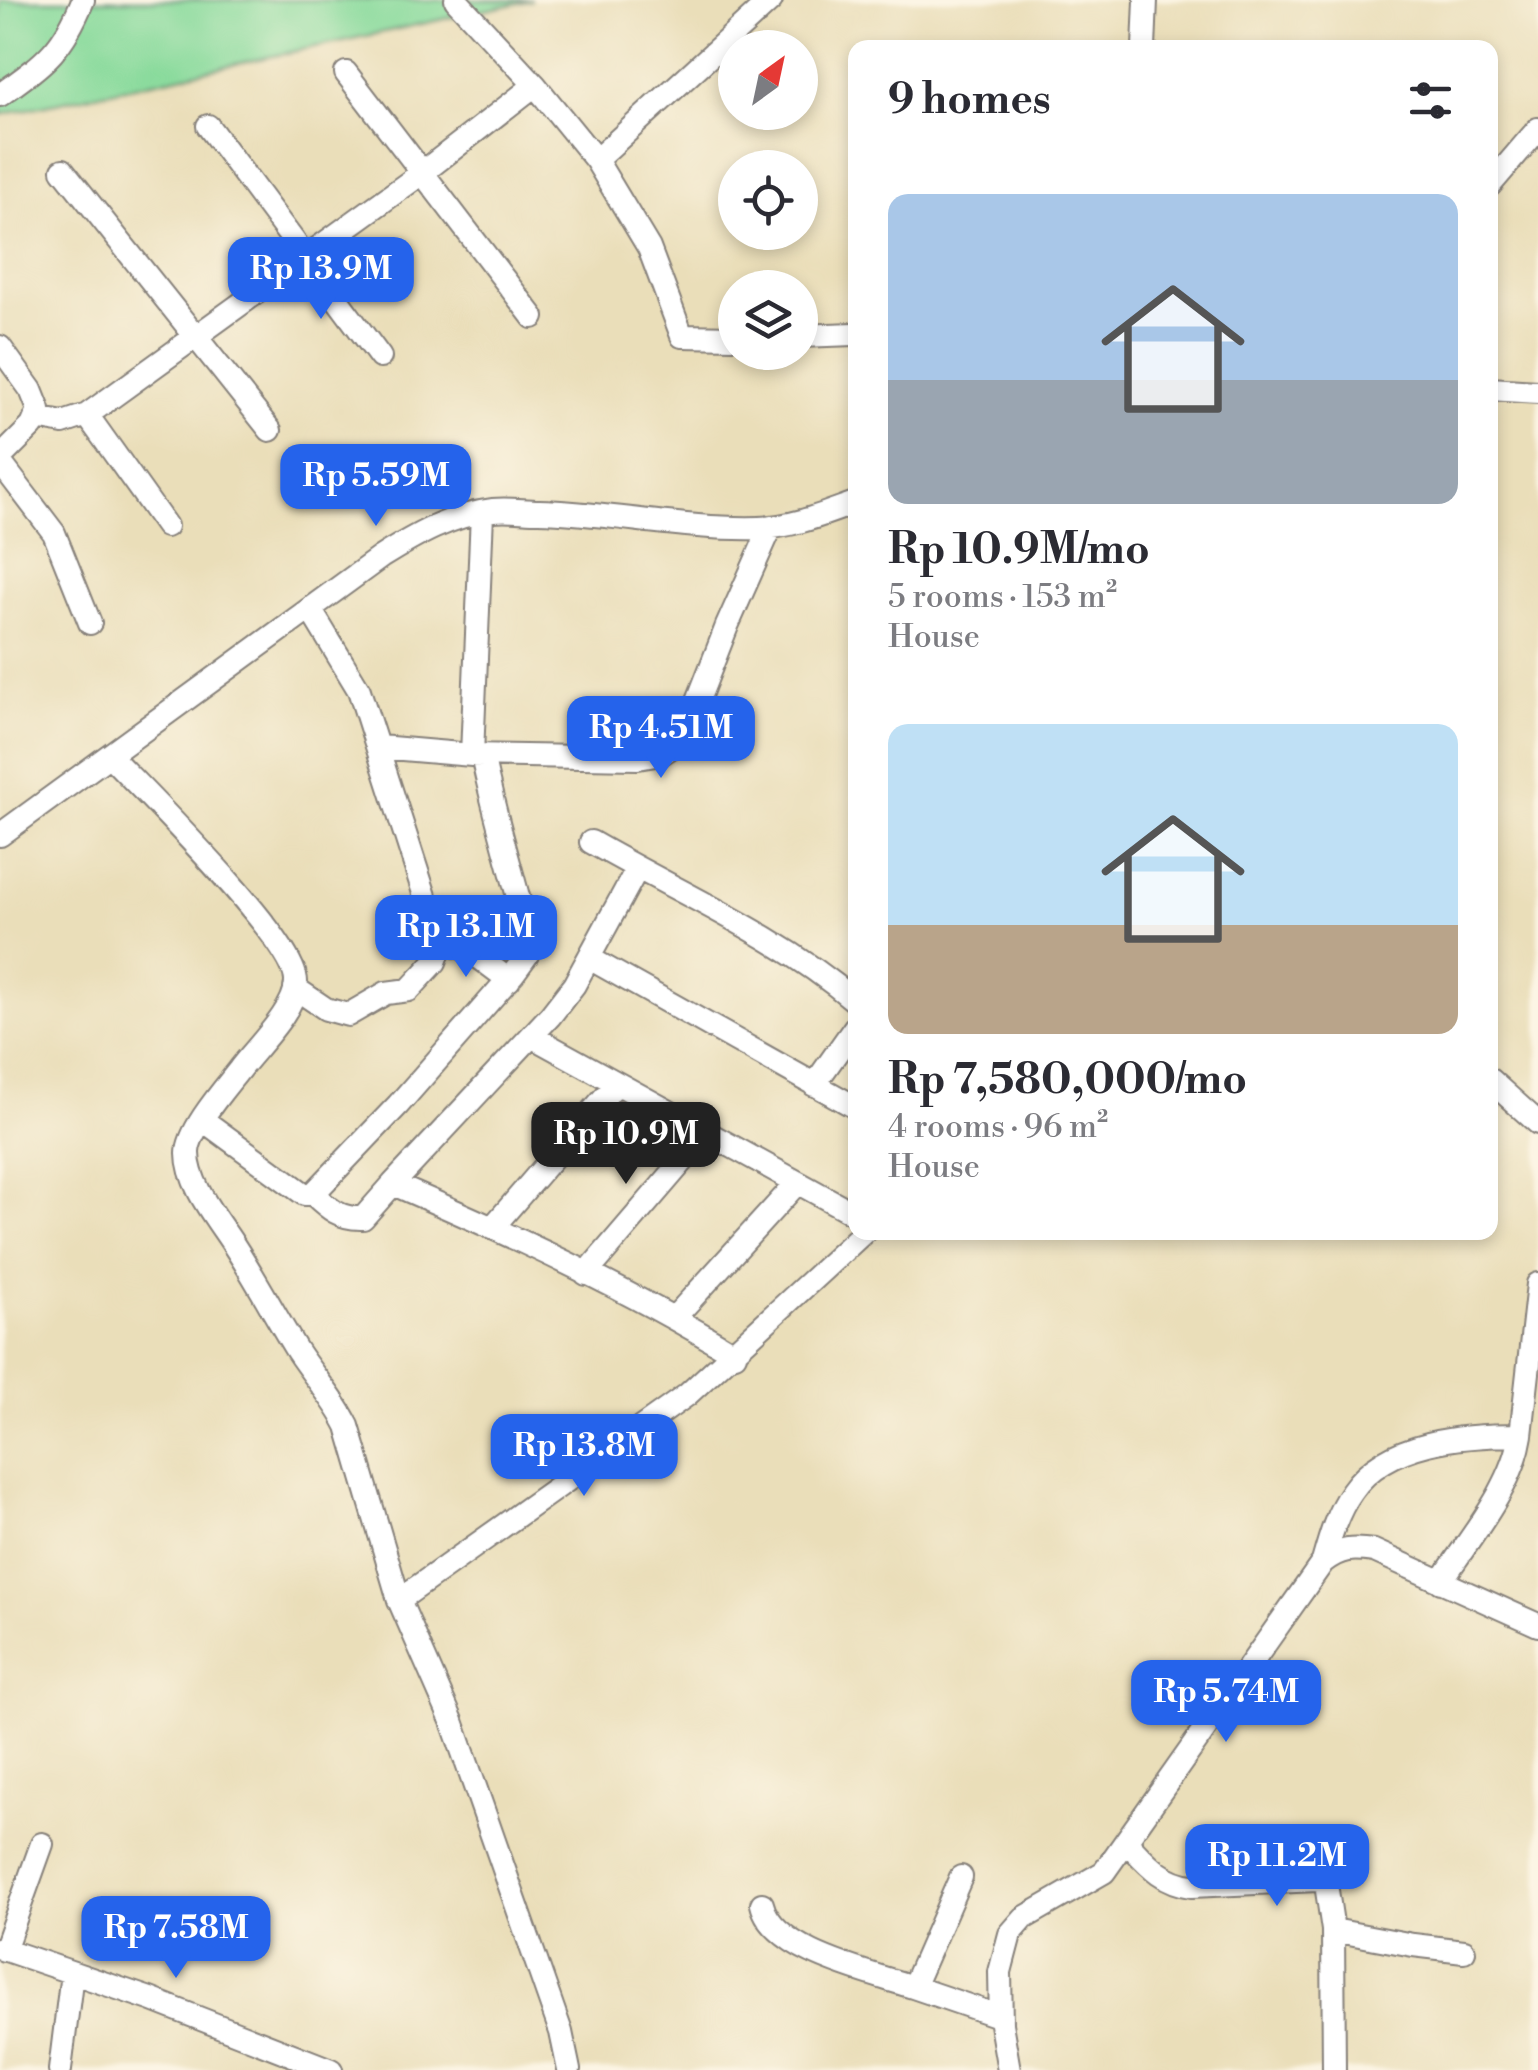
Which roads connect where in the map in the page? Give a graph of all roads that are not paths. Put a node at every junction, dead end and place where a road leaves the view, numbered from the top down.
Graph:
1 (83, 0) edge
2 (456, 0) edge
3 (771, 0) edge
4 (1146, 0) edge
5 (1144, 40) edge
6 (346, 73) dead end
7 (535, 85) junction
8 (0, 95) edge
9 (208, 126) dead end
10 (1538, 129) edge
11 (596, 160) junction
12 (62, 170) dead end
13 (422, 173) junction
14 (1498, 176) edge
15 (304, 256) junction
16 (533, 317) dead end
17 (848, 334) edge
18 (818, 335) edge
19 (718, 337) edge
20 (195, 339) junction
21 (0, 347) edge
22 (380, 357) dead end
23 (1498, 390) edge
24 (1538, 392) edge
25 (87, 415) junction
26 (37, 418) junction
27 (270, 430) dead end
28 (0, 460) edge
29 (848, 505) edge
30 (482, 512) junction
31 (166, 526) dead end
32 (771, 527) junction
33 (310, 609) junction
34 (90, 623) dead end
35 (379, 747) junction
36 (477, 755) junction
37 (110, 756) junction
38 (0, 834) edge
39 (591, 842) dead end
40 (637, 868) junction
41 (440, 941) junction
42 (589, 958) junction
43 (508, 980) junction
44 (295, 988) junction
45 (848, 995) edge
46 (533, 1037) junction
47 (848, 1038) edge
48 (616, 1084) junction
49 (814, 1085) junction
50 (1498, 1087) edge
51 (848, 1103) edge
52 (203, 1120) junction
53 (1538, 1124) edge
54 (706, 1134) junction
55 (797, 1183) junction
56 (393, 1184) junction
57 (313, 1194) junction
58 (848, 1210) edge
59 (492, 1228) junction
60 (856, 1240) edge
61 (586, 1274) junction
62 (1538, 1284) edge
63 (674, 1318) junction
64 (735, 1354) junction
65 (1521, 1435) junction
66 (1323, 1562) junction
67 (1440, 1582) junction
68 (399, 1600) junction
69 (1538, 1625) edge
70 (1126, 1841) junction
71 (42, 1844) dead end
72 (960, 1877) dead end
73 (762, 1904) dead end
74 (1333, 1930) junction
75 (2, 1949) edge
76 (1464, 1951) dead end
77 (72, 1973) junction
78 (913, 1987) junction
79 (1001, 2017) junction
80 (60, 2070) edge
81 (331, 2070) edge
82 (569, 2070) edge
83 (1009, 2070) edge
84 (1334, 2070) edge

1 - 8 street
2 - 7 street
3 - 11 street
4 - 5 street
6 - 13 street
7 - 11 street
7 - 13 street
9 - 15 street
10 - 14 street
11 - 19 street
12 - 20 street
13 - 15 street
13 - 16 street
15 - 20 street
15 - 22 street
17 - 18 street
20 - 25 street
20 - 27 street
21 - 26 street
23 - 24 street
25 - 26 street
25 - 31 street
26 - 28 street
28 - 34 street
29 - 32 street
30 - 32 street
30 - 33 street
30 - 36 street
32 - 36 street
33 - 35 street
33 - 37 street
35 - 36 street
35 - 41 street
36 - 43 street
37 - 38 street
37 - 44 street
39 - 40 street
40 - 42 street
40 - 45 street
41 - 43 street
41 - 44 street
42 - 46 street
42 - 49 street
43 - 57 street
44 - 52 street
46 - 48 street
46 - 56 street
47 - 49 street
48 - 54 street
48 - 59 street
49 - 51 street
50 - 53 street
52 - 57 street
52 - 68 street
54 - 55 street
54 - 61 street
55 - 58 street
55 - 63 street
56 - 57 street
56 - 59 street
59 - 61 street
60 - 64 street
61 - 63 street
62 - 65 street
63 - 64 street
64 - 68 street
65 - 66 street
65 - 67 street
66 - 67 street
66 - 70 street
67 - 69 street
68 - 82 street
70 - 74 street
70 - 79 street
71 - 75 street
72 - 78 street
73 - 78 street
74 - 76 street
74 - 84 street
75 - 77 street
77 - 80 street
77 - 81 street
78 - 79 street
79 - 83 street

